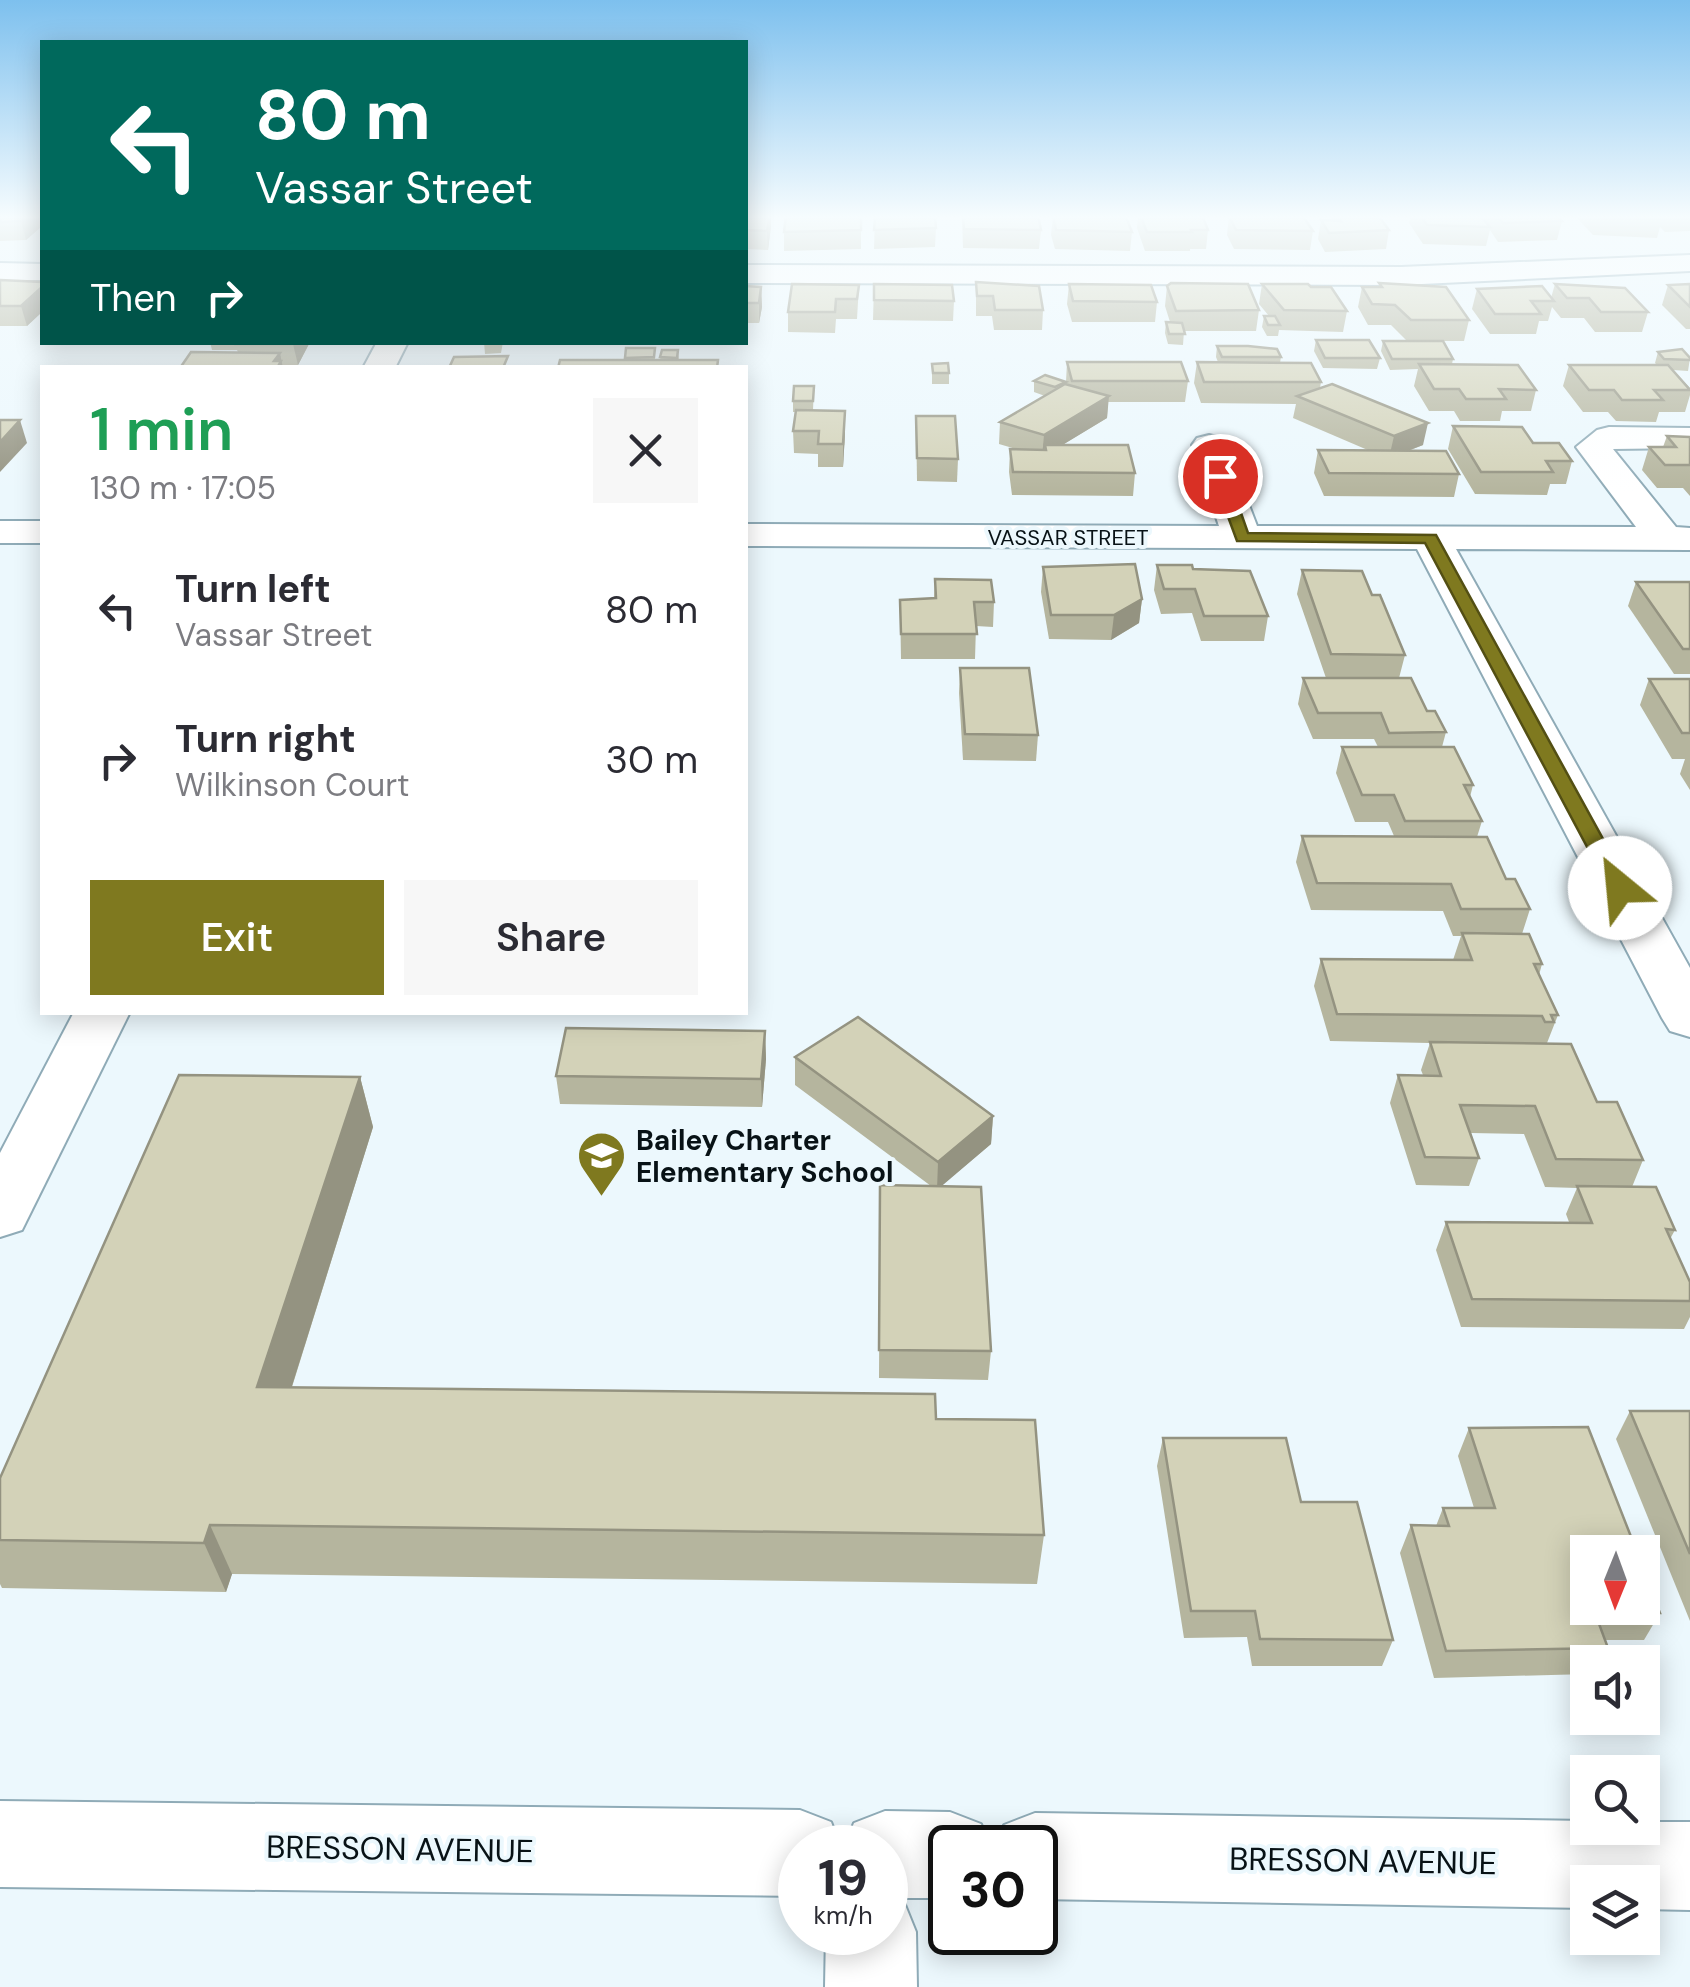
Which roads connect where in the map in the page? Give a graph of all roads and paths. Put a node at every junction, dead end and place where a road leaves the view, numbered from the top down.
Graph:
1 (1690, 438) edge
2 (1208, 444) dead end
3 (0, 532) edge
4 (40, 532) edge
5 (748, 535) edge
6 (1242, 538) junction
7 (1431, 538) junction
8 (1678, 540) edge
9 (100, 1015) edge
10 (1690, 1018) edge
11 (0, 1212) edge
12 (0, 1844) edge
13 (778, 1853) edge
14 (1058, 1856) edge
15 (1690, 1866) edge
16 (871, 1955) edge
17 (871, 1987) edge

1 - 8 street
2 - 6 street
3 - 4 street
5 - 6 street, VASSAR STREET
6 - 7 street, VASSAR STREET
7 - 8 street, VASSAR STREET
7 - 10 street
9 - 11 street
12 - 13 street, BRESSON AVENUE
14 - 15 street, BRESSON AVENUE
16 - 17 street

